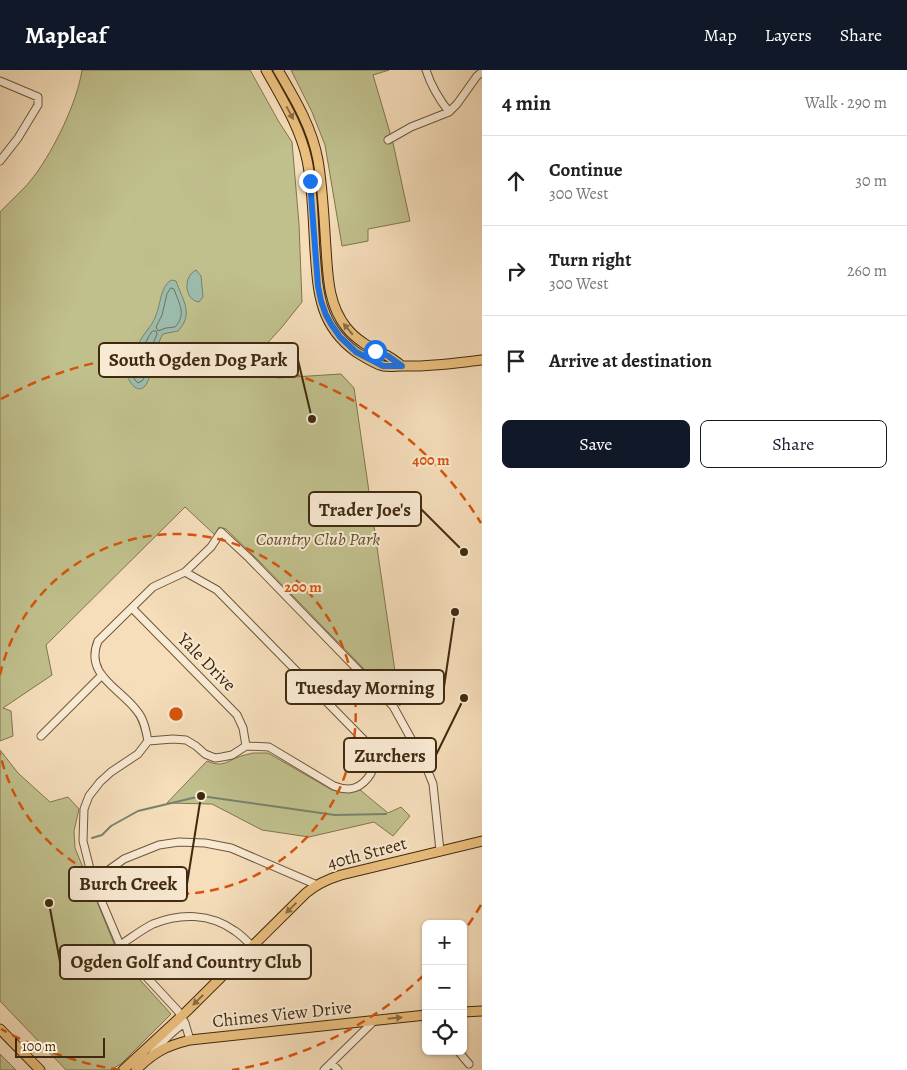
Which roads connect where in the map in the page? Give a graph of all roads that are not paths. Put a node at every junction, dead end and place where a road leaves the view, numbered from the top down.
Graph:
1 (266, 70) edge
2 (278, 70) edge
3 (426, 70) edge
4 (482, 72) edge
5 (0, 81) edge
6 (449, 112) junction
7 (388, 140) dead end
8 (0, 160) edge
9 (482, 360) edge
10 (402, 366) junction
11 (185, 572) junction
12 (132, 608) junction
13 (102, 675) junction
14 (41, 736) dead end
15 (148, 741) junction
16 (246, 746) junction
17 (482, 841) edge
18 (440, 851) junction
19 (92, 881) junction
20 (317, 885) junction
21 (120, 945) junction
22 (252, 946) junction
23 (482, 1011) edge
24 (467, 1012) edge
25 (422, 1016) edge
26 (183, 1019) junction
27 (375, 1020) junction
28 (0, 1029) edge
29 (190, 1040) junction
30 (461, 1055) edge
31 (147, 1060) junction
32 (331, 1063) junction
33 (469, 1064) dead end
34 (40, 1070) edge
35 (123, 1070) edge
36 (136, 1070) edge
37 (324, 1070) edge
38 (338, 1070) edge

1 -> 10 main road
10 -> 2 main road
3 - 6 street
4 - 6 street
5 - 8 street
6 - 7 street
9 - 10 main road
11 - 12 street
11 - 16 street
11 - 18 street
12 - 13 street
12 - 16 street, Yale Drive
13 - 14 street
13 - 15 street
15 - 16 street
15 - 19 street
17 - 18 main road, 40th Street
18 - 20 main road, 40th Street
19 - 20 street
19 - 21 street
20 -> 22 main road, 40th Street
21 - 22 street
21 - 26 street
22 -> 26 main road, 40th Street
23 - 24 main road
27 -> 25 main road, Chimes View Drive
26 - 29 street
26 - 31 street, 40th Street
26 - 35 main road, 40th Street
27 - 29 main road, Chimes View Drive
27 - 32 street
28 - 34 main road
29 - 31 main road, Chimes View Drive
30 - 33 street
31 - 36 main road, 40th Street
32 - 37 street
32 - 38 street

